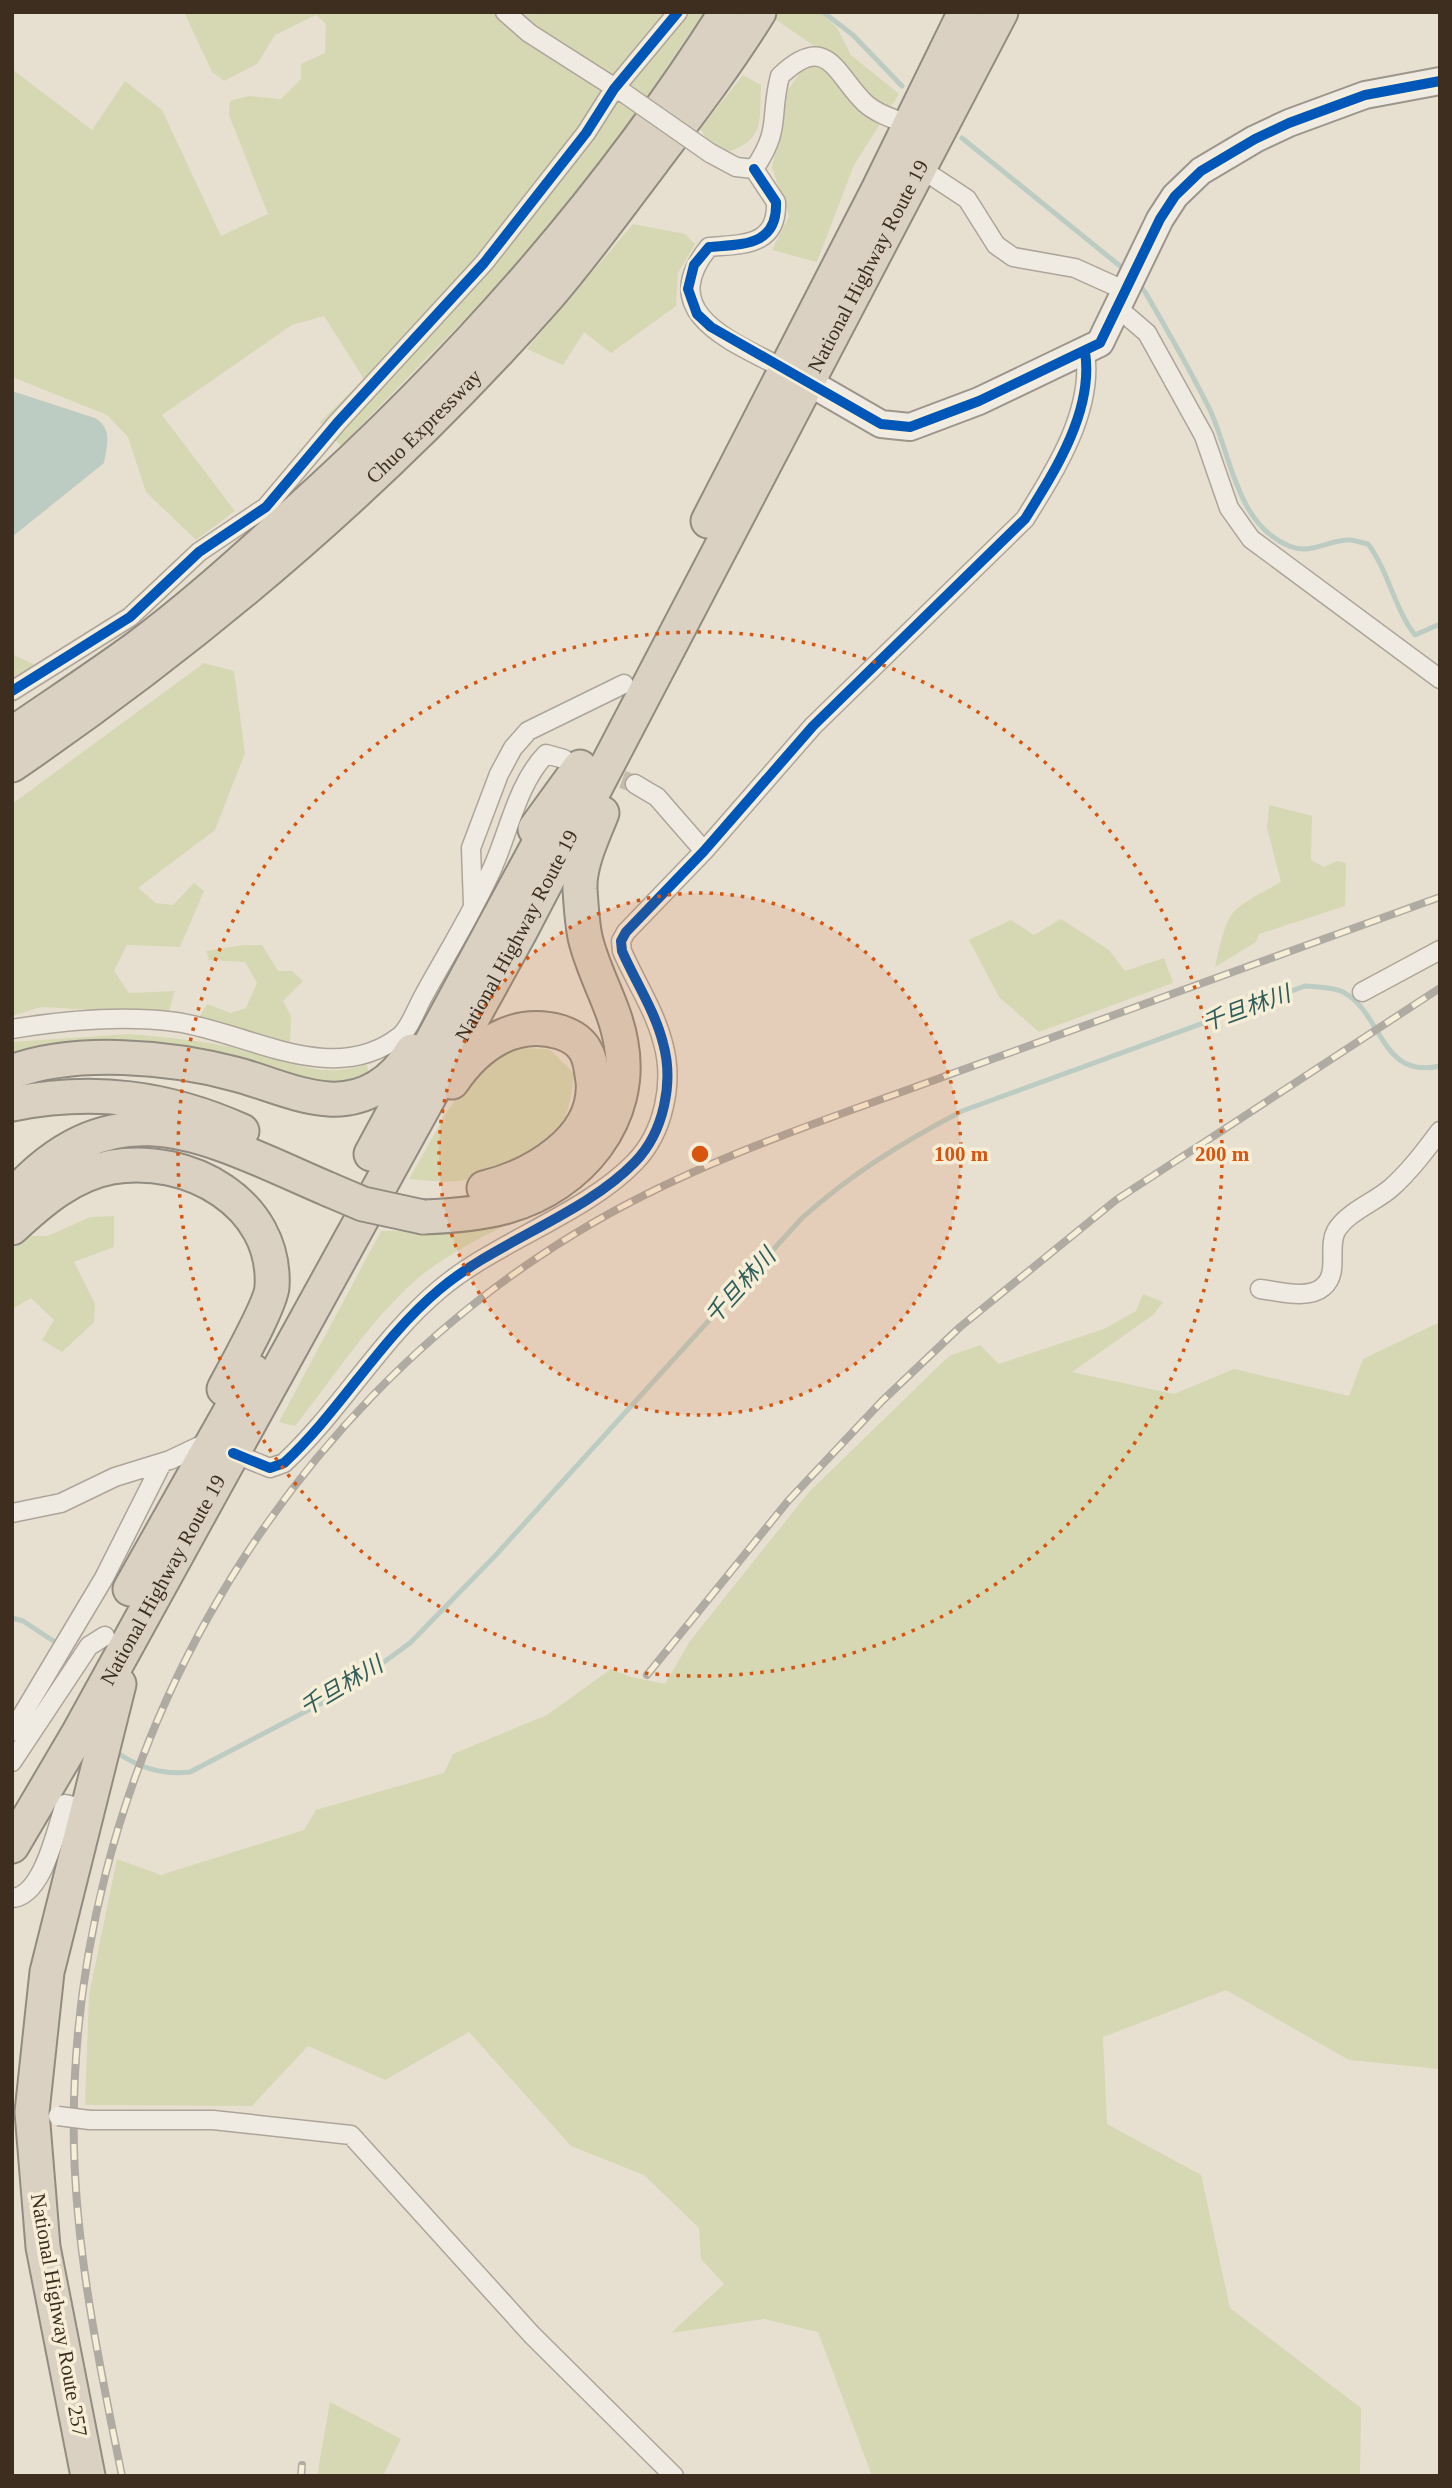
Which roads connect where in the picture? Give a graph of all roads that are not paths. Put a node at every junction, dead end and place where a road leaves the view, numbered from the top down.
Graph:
1 (505, 12) edge
2 (678, 12) edge
3 (726, 12) edge
4 (759, 12) edge
5 (965, 12) edge
6 (1001, 12) edge
7 (1440, 80) edge
8 (619, 91) junction
9 (910, 125) junction
10 (920, 168) junction
11 (754, 169) junction
12 (1128, 289) junction
13 (1085, 352) junction
14 (796, 375) junction
15 (700, 583) junction
16 (1440, 679) edge
17 (624, 684) junction
18 (12, 691) edge
19 (114, 695) junction
20 (12, 734) edge
21 (572, 763) junction
22 (12, 765) edge
23 (635, 783) tunnel mouth
24 (12, 787) edge
25 (704, 851) junction
26 (473, 905) junction
27 (1440, 950) edge
28 (1362, 992) dead end
29 (12, 1029) edge
30 (12, 1072) edge
31 (12, 1104) edge
32 (1440, 1131) edge
33 (334, 1182) junction
34 (12, 1197) edge
35 (423, 1207) junction
36 (12, 1228) edge
37 (1260, 1289) dead end
38 (274, 1376) junction
39 (213, 1448) junction
40 (162, 1463) junction
41 (12, 1513) edge
42 (137, 1623) junction
43 (105, 1636) junction
44 (12, 1732) edge
45 (12, 1762) edge
46 (51, 1804) edge
47 (12, 1846) edge
48 (12, 1898) edge
49 (34, 2111) edge
50 (88, 2476) edge
51 (674, 2476) edge

1 - 8 street
2 - 8 street
3 - 20 highway, Chuo Expressway
4 - 19 highway, Chuo Expressway
5 - 9 highway, National Highway Route 19
6 - 10 highway, National Highway Route 19
7 - 12 street
8 - 11 street, bridge
8 - 18 street
9 - 11 street
9 - 14 highway, National Highway Route 19
10 - 12 street
10 - 14 highway, National Highway Route 19
11 - 14 street
12 - 13 street
12 - 16 street
13 - 14 street
13 - 25 street
14 - 15 highway, National Highway Route 19
14 - 17 highway, National Highway Route 19
15 - 35 highway
15 - 38 highway, National Highway Route 19
17 - 21 highway, National Highway Route 19
17 - 26 street
19 - 22 highway, Chuo Expressway
19 - 24 highway
21 - 26 street
21 - 30 highway
21 - 39 highway, National Highway Route 19
23 - 25 street
25 - 39 street
26 - 29 street
27 - 28 street
31 - 33 highway
32 - 37 street
33 - 34 highway
33 - 35 highway
35 - 38 highway
36 - 39 highway
38 - 39 highway, National Highway Route 19
39 - 40 street
39 - 42 highway, National Highway Route 19
39 - 43 highway, National Highway Route 19
40 - 41 street
40 - 44 street
42 - 46 highway, National Highway Route 19
42 - 46 highway
43 - 45 street
43 - 46 highway, National Highway Route 19
46 - 47 highway, National Highway Route 19
46 - 48 street
46 - 49 highway, National Highway Route 257
49 - 50 highway, National Highway Route 257
49 - 51 street, bridge

